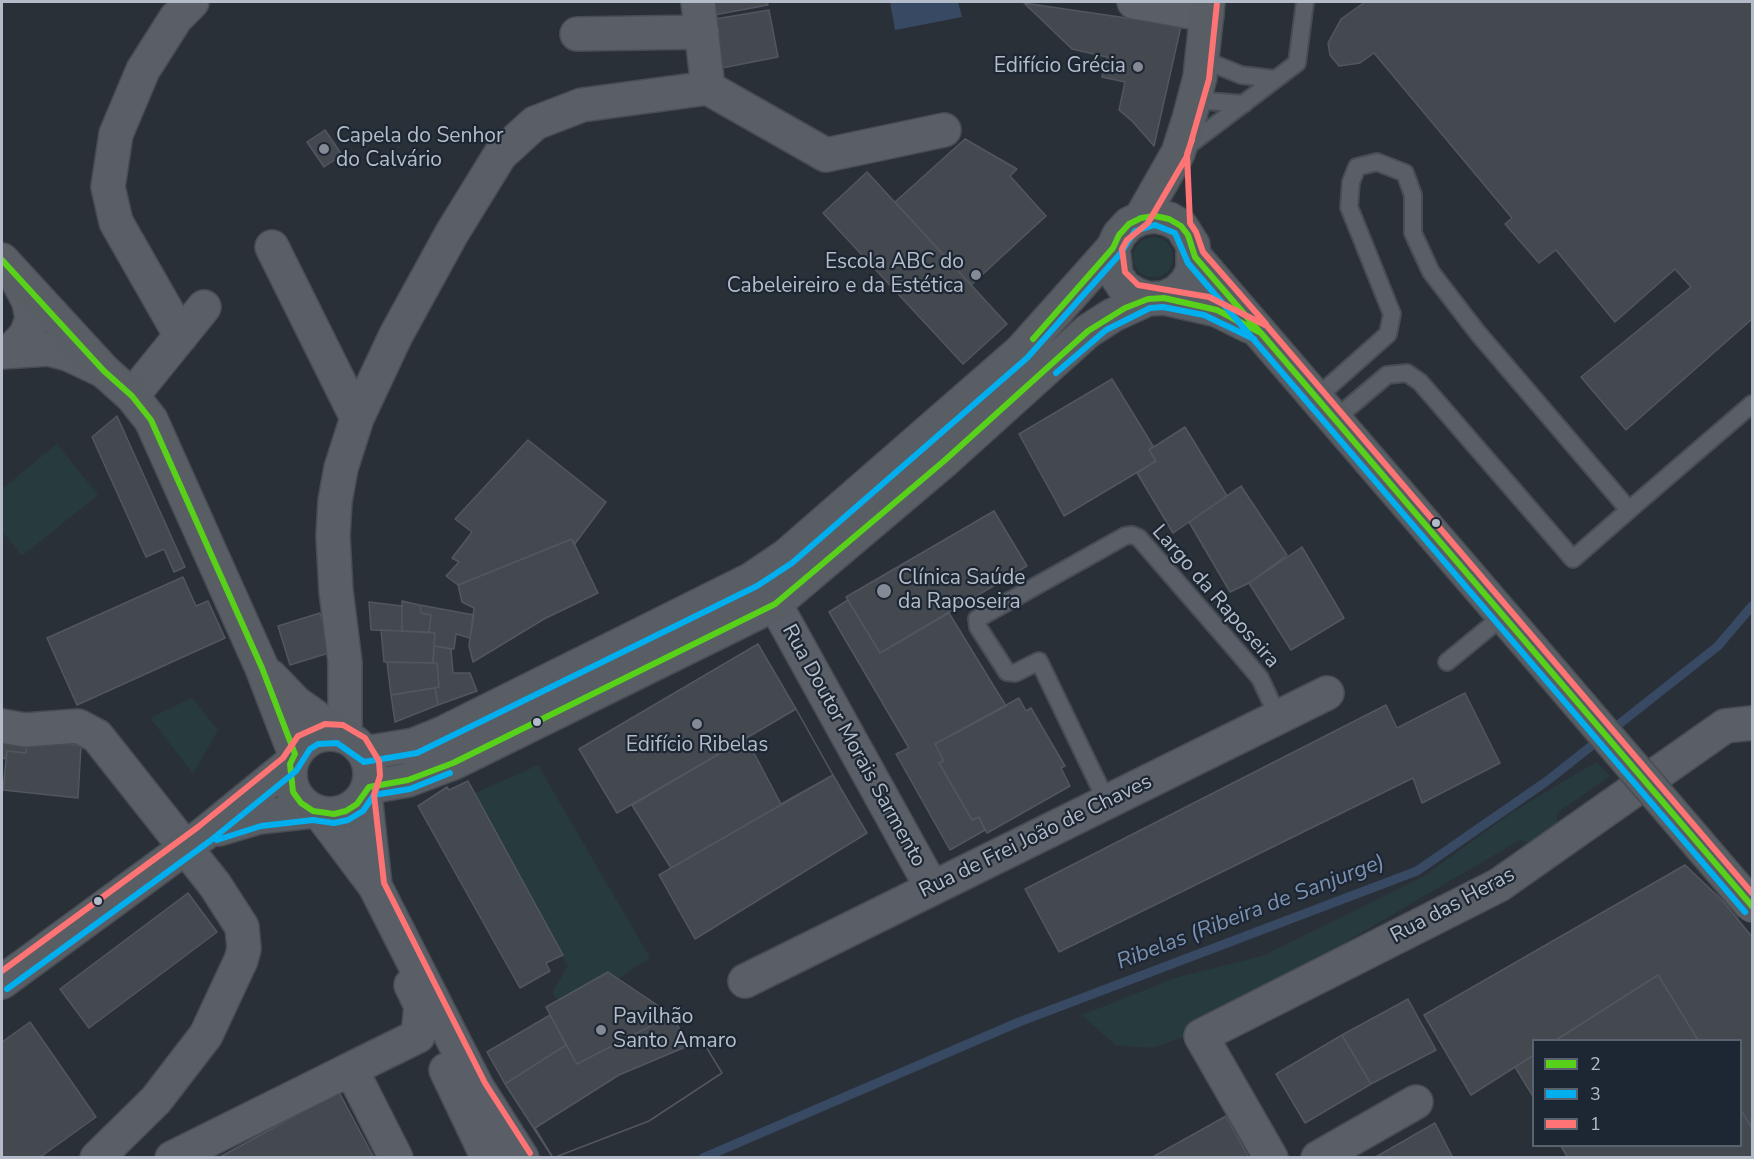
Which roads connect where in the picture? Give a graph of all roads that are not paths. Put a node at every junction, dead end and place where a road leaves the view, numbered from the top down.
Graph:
1 (192, 2) edge
2 (1134, 2) edge
3 (1305, 2) edge
4 (1192, 7) edge
5 (700, 17) edge
6 (577, 34) dead end
7 (1202, 58) junction
8 (1275, 79) junction
9 (708, 88) junction
10 (1195, 100) junction
11 (1244, 104) junction
12 (944, 130) dead end
13 (1178, 153) junction
14 (1141, 218) junction
15 (1180, 226) junction
16 (272, 247) dead end
17 (1113, 248) junction
18 (1195, 257) junction
19 (8, 266) edge
20 (1156, 298) junction
21 (204, 307) dead end
22 (1261, 333) junction
23 (180, 336) junction
24 (7, 351) edge
25 (104, 371) junction
26 (132, 396) junction
27 (1752, 404) edge
28 (1325, 408) junction
29 (357, 418) junction
30 (1629, 510) junction
31 (775, 604) junction
32 (1503, 616) junction
33 (1447, 662) dead end
34 (262, 668) junction
35 (1327, 693) dead end
36 (1278, 717) junction
37 (1752, 723) edge
38 (2, 726) edge
39 (350, 741) junction
40 (292, 759) junction
41 (367, 790) junction
42 (1107, 802) junction
43 (317, 812) junction
44 (195, 841) junction
45 (375, 886) junction
46 (932, 888) junction
47 (1752, 906) edge
48 (391, 918) junction
49 (745, 981) dead end
50 (2, 982) edge
51 (450, 1038) junction
52 (351, 1069) junction
53 (1416, 1102) dead end
54 (97, 1158) edge
55 (172, 1158) edge
56 (396, 1158) edge
57 (488, 1158) edge
58 (522, 1158) edge
59 (1271, 1158) edge
60 (1318, 1158) edge

1 - 23 street
2 - 4 street
3 - 8 lane
4 - 7 main road
5 - 6 street
5 - 9 street
7 - 8 lane
7 - 10 main road
8 - 11 lane
9 - 12 street
9 - 29 street
10 - 11 lane
10 - 13 main road
11 - 13 lane
13 - 14 main road
13 - 15 main road
14 - 15 main road
14 - 17 main road
15 - 18 main road
16 - 29 street
17 - 20 main road
17 - 39 main road
18 - 20 main road
18 - 22 main road
19 - 24 street
19 - 25 main road
20 - 22 main road
20 - 31 main road
21 - 23 street
22 - 28 main road
23 - 26 street
24 - 25 street
25 - 26 main road
26 - 34 main road
27 - 30 lane
28 - 30 lane
28 - 30 lane
28 - 32 main road
29 - 39 street
31 - 41 main road
31 - 46 street, Rua Doutor Morais Sarmento
32 - 33 lane
32 - 47 main road, bridge
34 - 39 main road
34 - 40 main road
35 - 36 street, Rua de Frei João de Chaves
36 - 42 street, Rua de Frei João de Chaves
36 - 42 lane, Largo da Raposeira
37 - 59 street, Rua das Heras
38 - 44 street
39 - 40 main road
39 - 41 main road
40 - 43 main road
40 - 44 main road
41 - 43 main road
41 - 45 street
42 - 46 street, Rua de Frei João de Chaves
43 - 44 main road
43 - 45 street
44 - 50 main road
44 - 54 street
45 - 48 street
46 - 49 street, Rua de Frei João de Chaves
48 - 51 street
48 - 52 street
51 - 57 street
51 - 58 street
52 - 55 street
52 - 56 street
53 - 60 street

